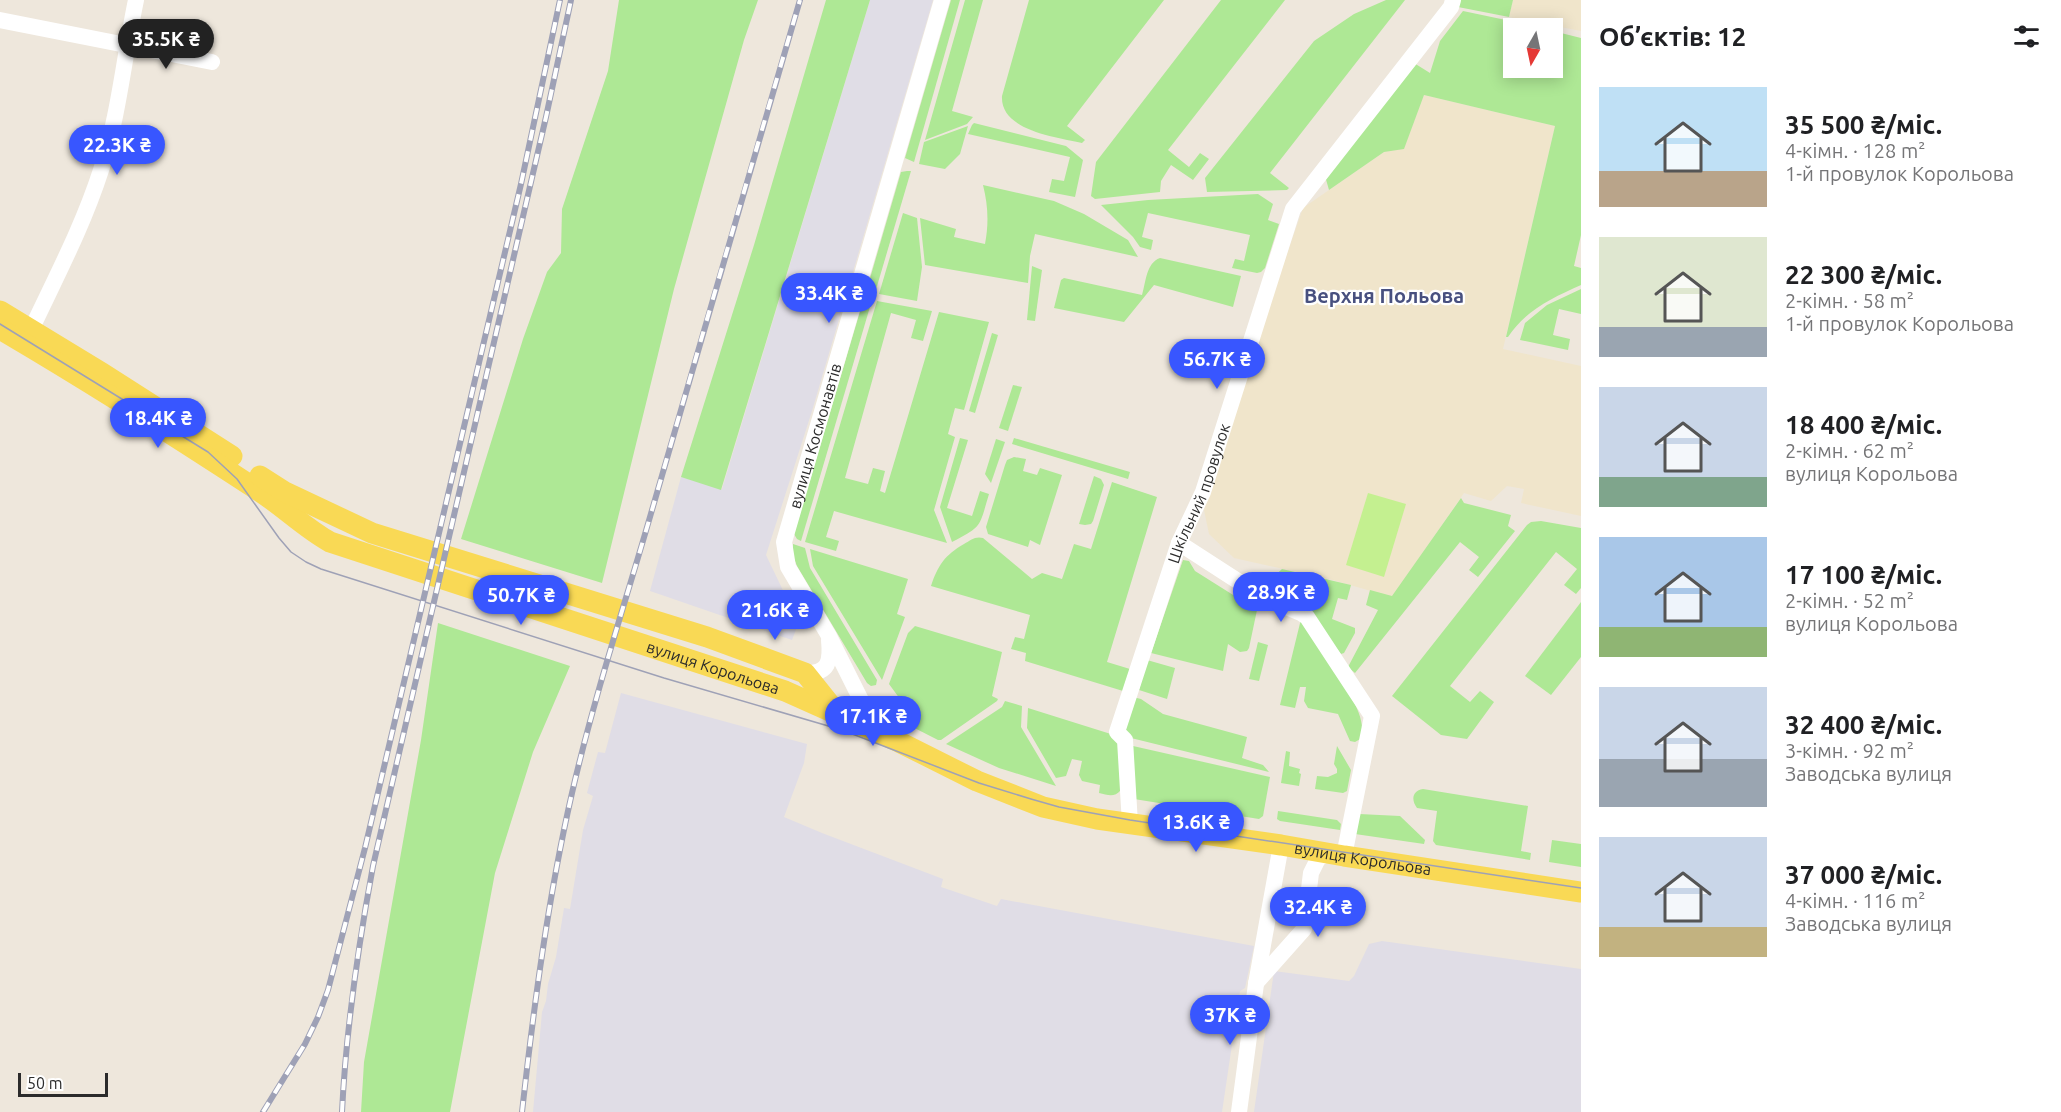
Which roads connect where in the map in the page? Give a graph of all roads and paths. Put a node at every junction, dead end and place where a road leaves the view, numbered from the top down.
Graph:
1 (135, 0) edge
2 (942, 0) edge
3 (1453, 0) edge
4 (0, 20) edge
5 (126, 45) junction
6 (212, 62) dead end
7 (0, 311) edge
8 (0, 329) edge
9 (32, 330) junction
10 (1179, 543) junction
11 (829, 636) junction
12 (805, 673) junction
13 (785, 691) junction
14 (839, 716) junction
15 (871, 720) junction
16 (900, 742) junction
17 (1130, 817) junction
18 (1281, 845) junction
19 (1339, 850) junction
20 (1581, 879) edge
21 (1581, 892) edge
22 (1256, 984) junction
23 (1239, 1112) edge

1 - 5 street
2 - 11 street, вулиця Космонавтів
3 - 10 street, Шкільний провулок
4 - 5 street
5 - 6 street
5 - 9 street
7 - 9 main road, вулиця Корольова
8 - 13 main road, вулиця Корольова
9 - 12 main road, вулиця Корольова
10 - 17 street, Шкільний провулок
10 - 19 street
11 - 12 street
11 - 15 street, вулиця Космонавтів
12 - 13 main road
12 - 14 main road
12 - 15 main road, вулиця Корольова
13 - 14 main road, вулиця Корольова
14 - 16 main road, вулиця Корольова
15 - 16 main road
15 - 17 main road, вулиця Корольова
16 - 17 main road, вулиця Корольова
17 - 18 main road, вулиця Корольова
17 - 19 main road, вулиця Корольова
18 - 19 main road, вулиця Корольова
18 - 22 street
19 - 20 main road, вулиця Корольова
19 - 21 main road, вулиця Корольова
19 - 22 street
22 - 23 street

